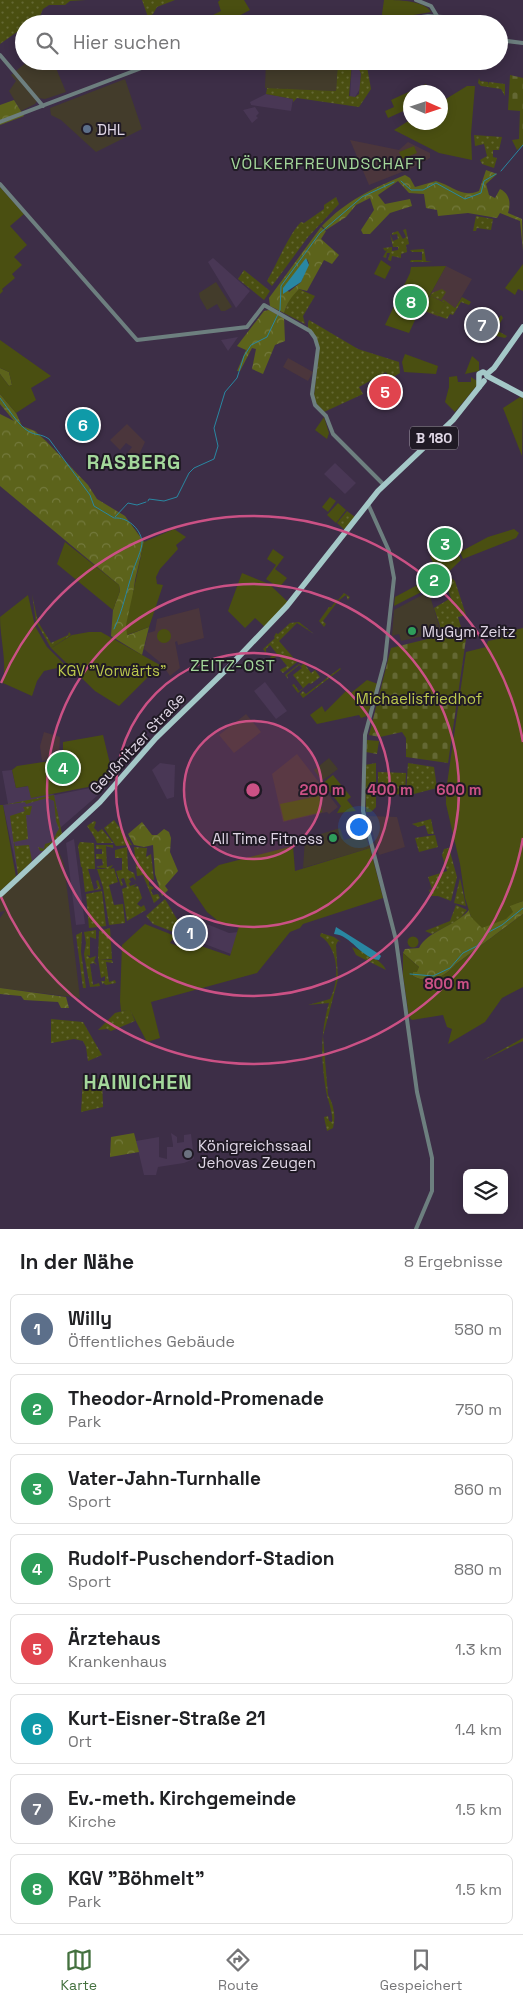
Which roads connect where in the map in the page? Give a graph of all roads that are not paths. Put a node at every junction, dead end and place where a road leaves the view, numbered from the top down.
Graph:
1 (416, 0) edge
2 (437, 15) edge
3 (508, 41) edge
4 (523, 43) edge
5 (0, 55) edge
6 (137, 70) edge
7 (43, 106) junction
8 (0, 122) edge
9 (0, 184) edge
10 (523, 327) edge
11 (486, 378) junction
12 (523, 395) edge
13 (384, 485) junction
14 (368, 504) junction
15 (0, 895) edge
16 (416, 1229) edge

1 - 2 street
3 - 4 street
5 - 7 street
6 - 7 street
7 - 8 street
9 - 13 street
10 - 11 main road
11 - 12 main road
11 - 13 main road, B 180
13 - 14 main road, B 180
14 - 15 main road, Geußnitzer Straße / B 180
14 - 16 street

